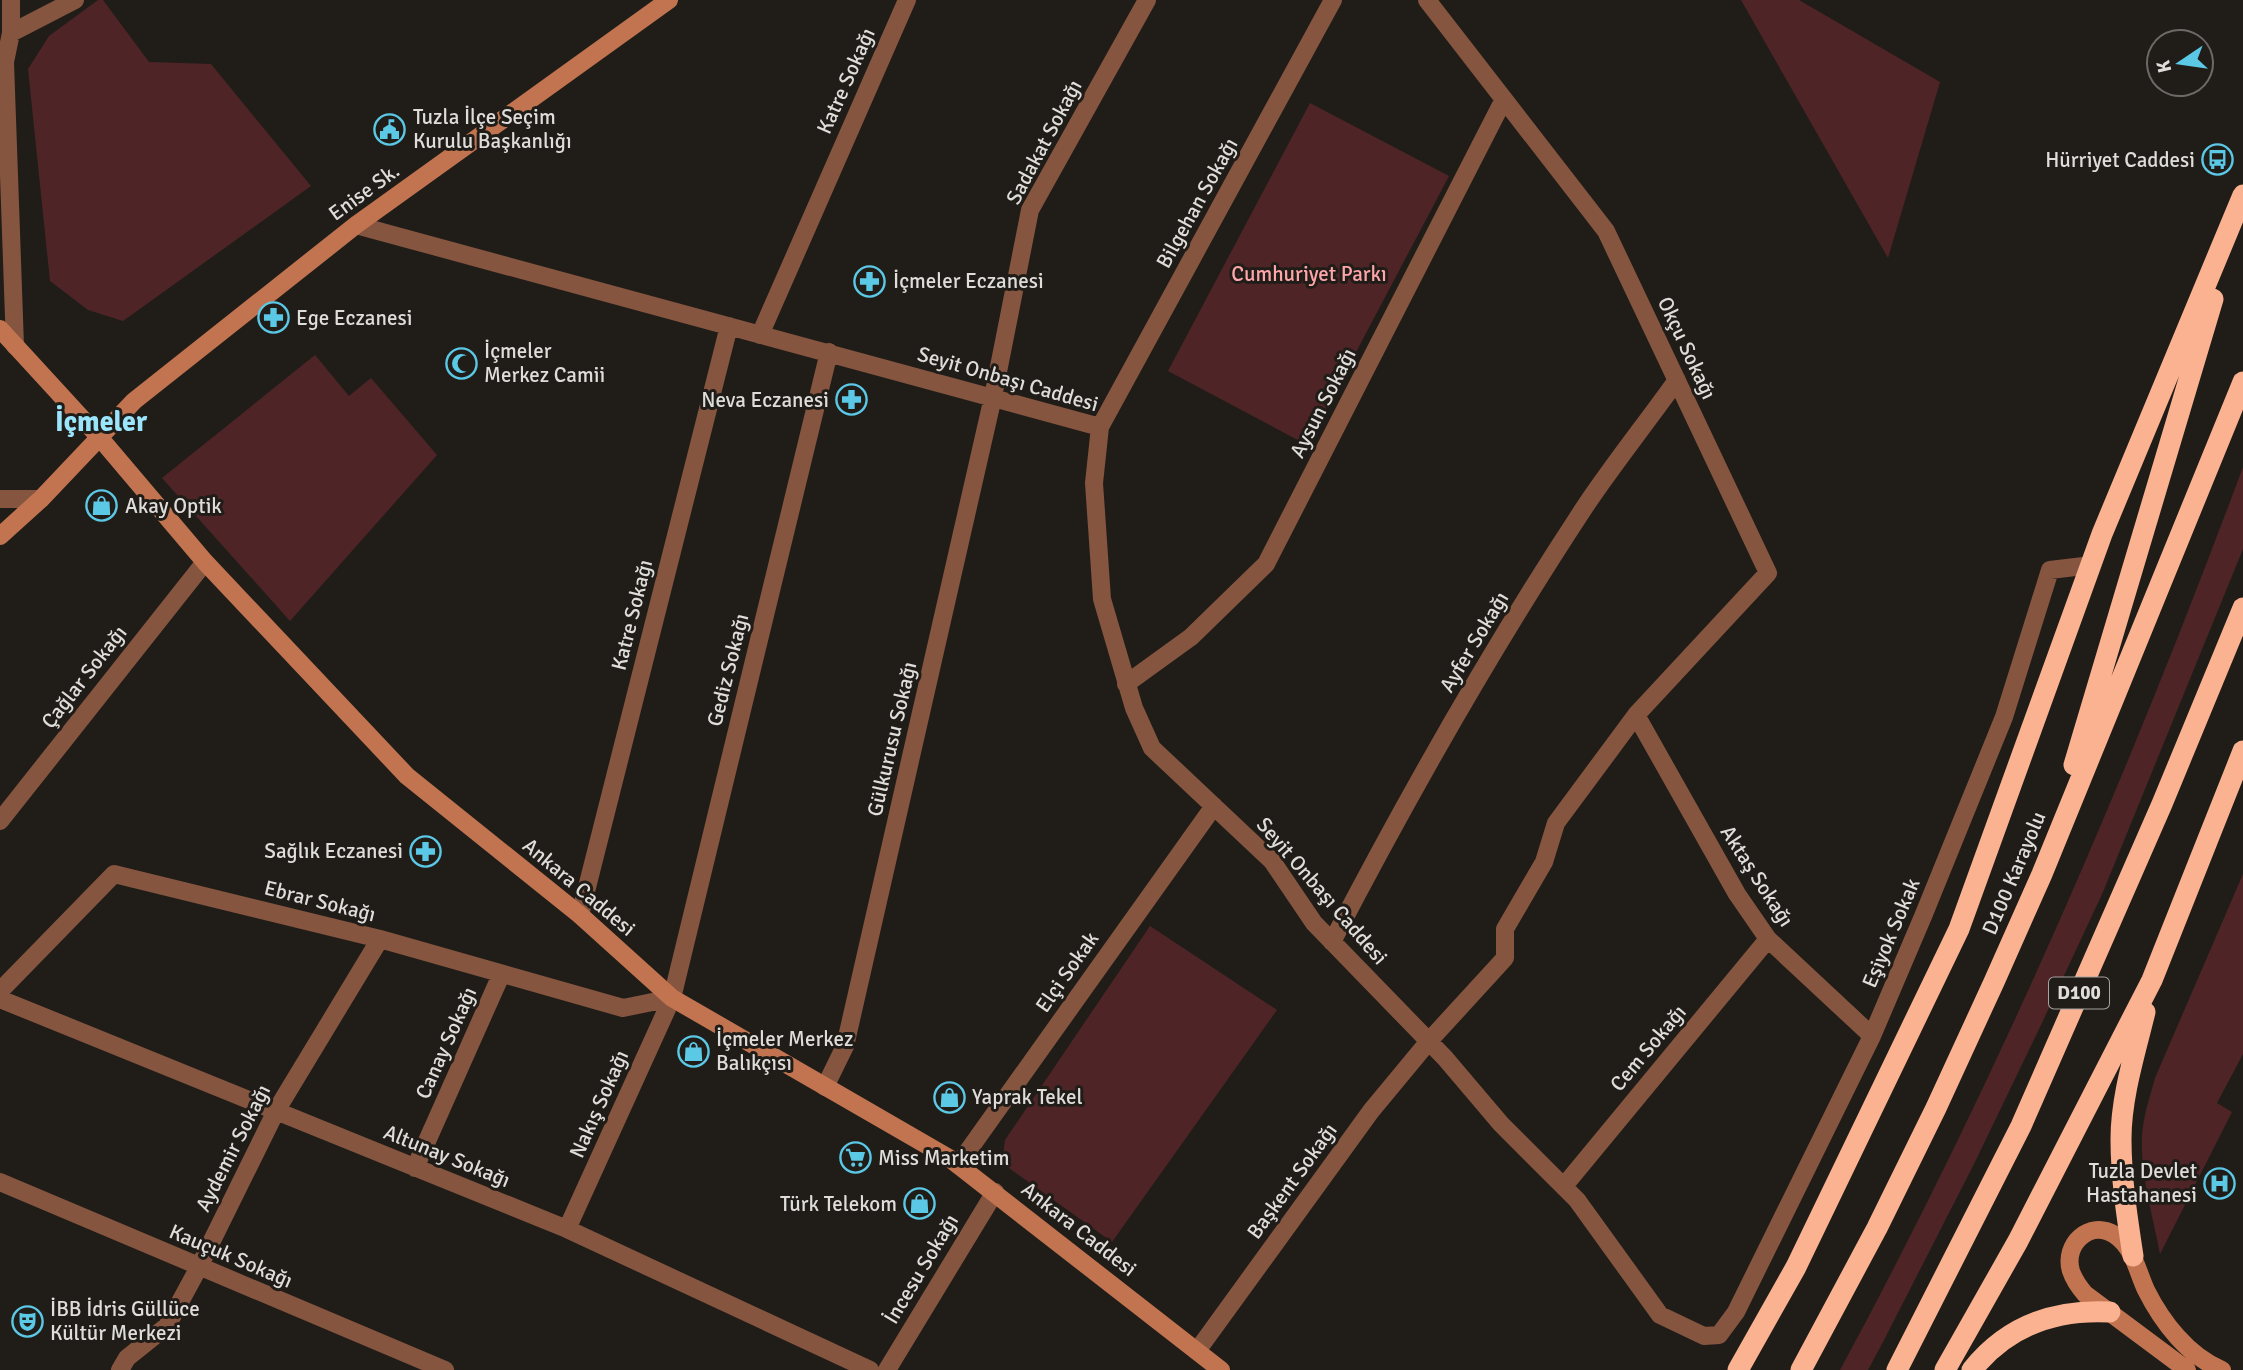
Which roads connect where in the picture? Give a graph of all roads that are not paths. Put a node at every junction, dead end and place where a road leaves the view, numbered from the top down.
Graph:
1 (11, 0) edge
2 (75, 0) edge
3 (669, 0) edge
4 (907, 0) edge
5 (1147, 0) edge
6 (1333, 0) edge
7 (1427, 0) edge
8 (11, 33) junction
9 (1504, 99) junction
10 (2243, 195) edge
11 (356, 225) junction
12 (729, 326) junction
13 (0, 329) edge
14 (760, 334) junction
15 (15, 346) junction
16 (829, 352) junction
17 (1677, 380) junction
18 (2243, 382) edge
19 (993, 397) junction
20 (1100, 427) junction
21 (100, 438) junction
22 (0, 499) edge
23 (41, 499) junction
24 (0, 536) edge
25 (205, 562) junction
26 (2092, 565) junction
27 (2243, 608) edge
28 (1126, 684) junction
29 (1636, 715) junction
30 (2243, 751) edge
31 (1214, 806) junction
32 (0, 821) edge
33 (2042, 874) junction
34 (580, 915) junction
35 (380, 939) junction
36 (1768, 939) junction
37 (1332, 942) junction
38 (501, 975) junction
39 (2152, 980) junction
40 (0, 991) edge
41 (672, 998) junction
42 (0, 999) edge
43 (1872, 1036) junction
44 (1429, 1041) junction
45 (825, 1087) junction
46 (276, 1111) junction
47 (958, 1165) junction
48 (415, 1168) junction
49 (0, 1182) edge
50 (1564, 1186) junction
51 (995, 1192) junction
52 (567, 1229) junction
53 (2133, 1256) junction
54 (199, 1267) junction
55 (2110, 1312) junction
56 (1719, 1335) joint
57 (1197, 1351) junction
58 (120, 1370) edge
59 (445, 1370) edge
60 (870, 1370) edge
61 (887, 1370) edge
62 (1221, 1370) edge
63 (1738, 1370) edge
64 (1801, 1370) edge
65 (1897, 1370) edge
66 (1945, 1370) edge
67 (1972, 1370) edge
68 (2188, 1370) edge
69 (2222, 1370) edge

1 - 8 street
2 - 8 street
3 - 11 street, Enise Sk.
4 - 14 street, Katre Sokağı
5 - 19 street, Sadakat Sokağı
6 - 20 street, Bilgehan Sokağı
7 - 9 street, Okçu Sokağı
8 - 15 street
9 - 17 street, Okçu Sokağı
9 - 28 street, Aysun Sokağı
10 - 26 highway
10 - 33 highway
11 - 12 street, Seyit Onbaşı Caddesi
11 - 21 street, Enise Sk.
12 - 14 street, Seyit Onbaşı Caddesi
12 - 34 street, Katre Sokağı
13 - 15 street, Ankara Caddesi
14 - 16 street, Seyit Onbaşı Caddesi
15 - 21 street, Ankara Caddesi
16 - 19 street, Seyit Onbaşı Caddesi
16 - 41 street, Gediz Sokağı
17 - 29 street, Okçu Sokağı
17 - 37 street, Ayfer Sokağı
18 - 33 highway, D100 Karayolu
19 - 20 street, Seyit Onbaşı Caddesi
19 - 45 street, Gülkurusu Sokağı
20 - 28 street, Seyit Onbaşı Caddesi
21 - 23 street, Enise Sk.
21 - 25 street, Ankara Caddesi
22 - 23 street
23 - 24 street, Enise Sk.
25 - 32 street, Çağlar Sokağı
25 - 34 street, Ankara Caddesi
26 - 43 street, Eşiyok Sokak
26 - 63 highway
27 - 65 highway, D100
28 - 31 street, Seyit Onbaşı Caddesi
29 - 36 street, Aktaş Sokağı
29 - 44 street, Başkent Sokağı
30 - 39 highway
31 - 37 street, Seyit Onbaşı Caddesi
31 - 47 street, Elçi Sokak
33 - 64 highway, D100 Karayolu
34 - 41 street, Ankara Caddesi
35 - 38 street, Ebrar Sokağı
35 - 40 street, Ebrar Sokağı
35 - 46 street, Aydemir Sokağı
36 - 43 street, Aktaş Sokağı
36 - 50 street, Cem Sokağı
37 - 44 street, Seyit Onbaşı Caddesi
38 - 41 street, Ebrar Sokağı
38 - 48 street, Canay Sokağı
39 - 53 highway
39 - 66 highway
41 - 45 street, Ankara Caddesi
41 - 52 street, Nakış Sokağı
42 - 46 street, Altunay Sokağı
43 - 56 street, Eşiyok Sokak
44 - 50 street, Seyit Onbaşı Caddesi
44 - 57 street, Başkent Sokağı
45 - 47 street, Ankara Caddesi
46 - 48 street, Altunay Sokağı
46 - 54 street, Aydemir Sokağı
47 - 51 street, Ankara Caddesi
48 - 52 street, Altunay Sokağı
49 - 54 street, Kauçuk Sokağı
50 - 56 street, Seyit Onbaşı Caddesi
51 - 57 street, Ankara Caddesi
51 - 61 street, İncesu Sokağı
52 - 60 street, Altunay Sokağı
53 - 55 street
53 - 69 street
54 - 58 street, Aydemir Sokağı
54 - 59 street, Kauçuk Sokağı
55 - 67 highway
55 - 68 street
57 - 62 street, Ankara Caddesi

